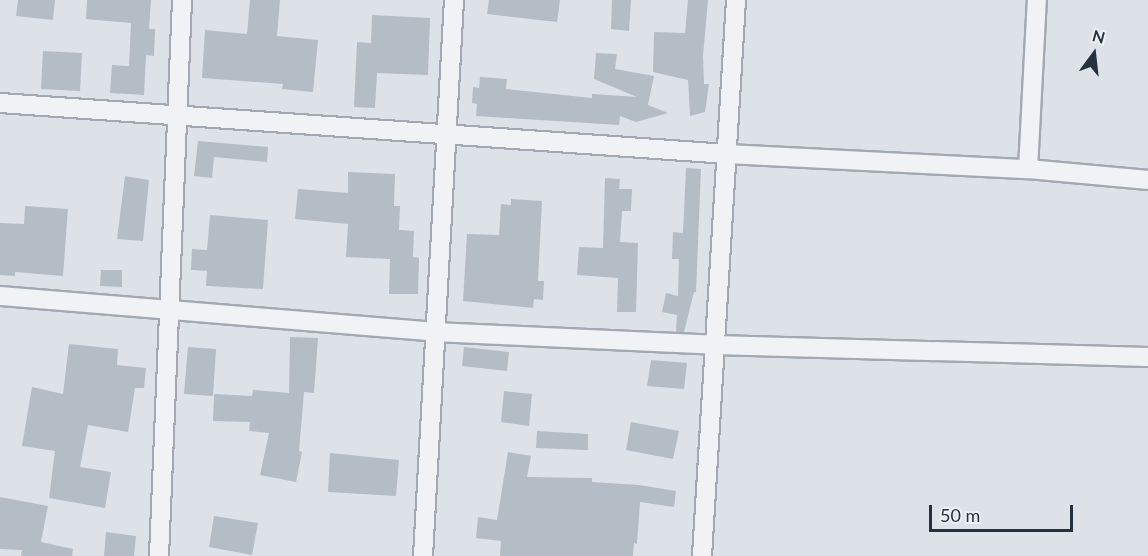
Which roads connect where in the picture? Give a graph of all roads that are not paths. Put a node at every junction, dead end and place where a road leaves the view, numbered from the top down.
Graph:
1 (182, 0) edge
2 (454, 0) edge
3 (736, 0) edge
4 (1037, 0) edge
5 (0, 103) edge
6 (178, 114) junction
7 (447, 133) junction
8 (727, 154) junction
9 (1028, 169) junction
10 (1148, 180) edge
11 (0, 296) edge
12 (170, 312) junction
13 (434, 332) junction
14 (715, 345) junction
15 (1148, 357) edge
16 (159, 556) edge
17 (423, 556) edge
18 (702, 556) edge

1 - 6 street
2 - 7 street
3 - 8 street
4 - 9 street
5 - 6 street
6 - 7 street
6 - 12 street
7 - 8 street
7 - 13 street
8 - 9 street
8 - 14 street
9 - 10 street
11 - 12 street
12 - 13 street
12 - 16 street
13 - 14 street
13 - 17 street
14 - 15 street
14 - 18 street

